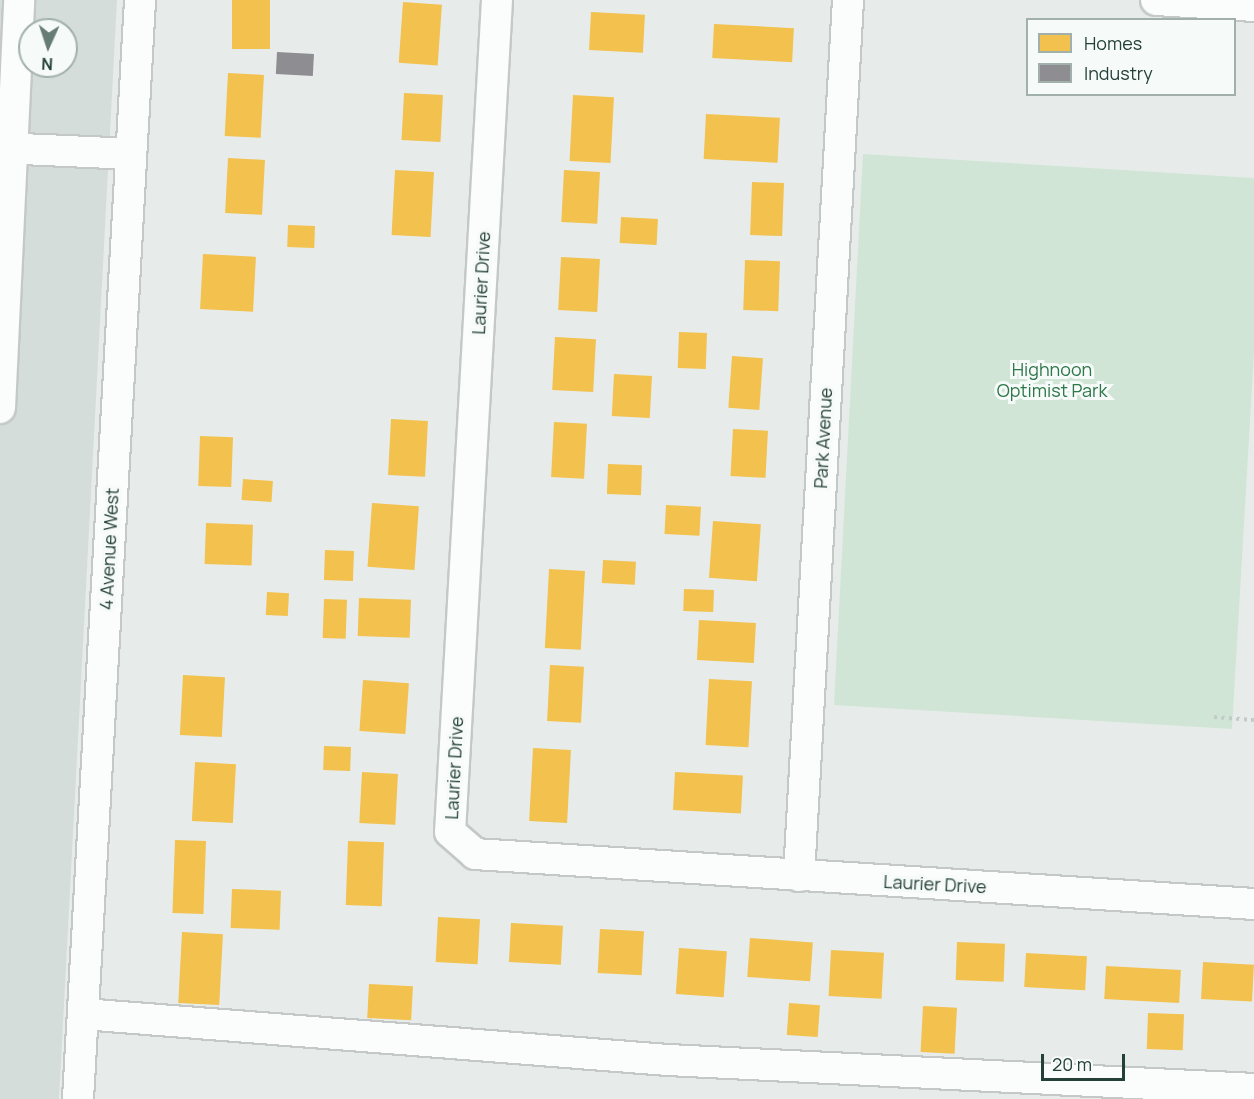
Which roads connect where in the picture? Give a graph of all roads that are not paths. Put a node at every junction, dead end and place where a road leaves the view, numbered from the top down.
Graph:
1 (19, 0) edge
2 (140, 0) edge
3 (497, 0) edge
4 (848, 0) edge
5 (1156, 0) edge
6 (1254, 6) edge
7 (5, 148) edge
8 (131, 154) junction
9 (0, 408) edge
10 (799, 876) junction
11 (1254, 904) edge
12 (83, 1014) junction
13 (1254, 1089) edge
14 (78, 1099) edge

1 - 7 street
2 - 8 street, 4 Avenue West
3 - 10 street, Laurier Drive
4 - 10 street, Park Avenue
5 - 6 street
7 - 8 street
7 - 9 street
8 - 12 street, 4 Avenue West
10 - 11 street, Laurier Drive
12 - 13 street
12 - 14 street, 4 Avenue West

